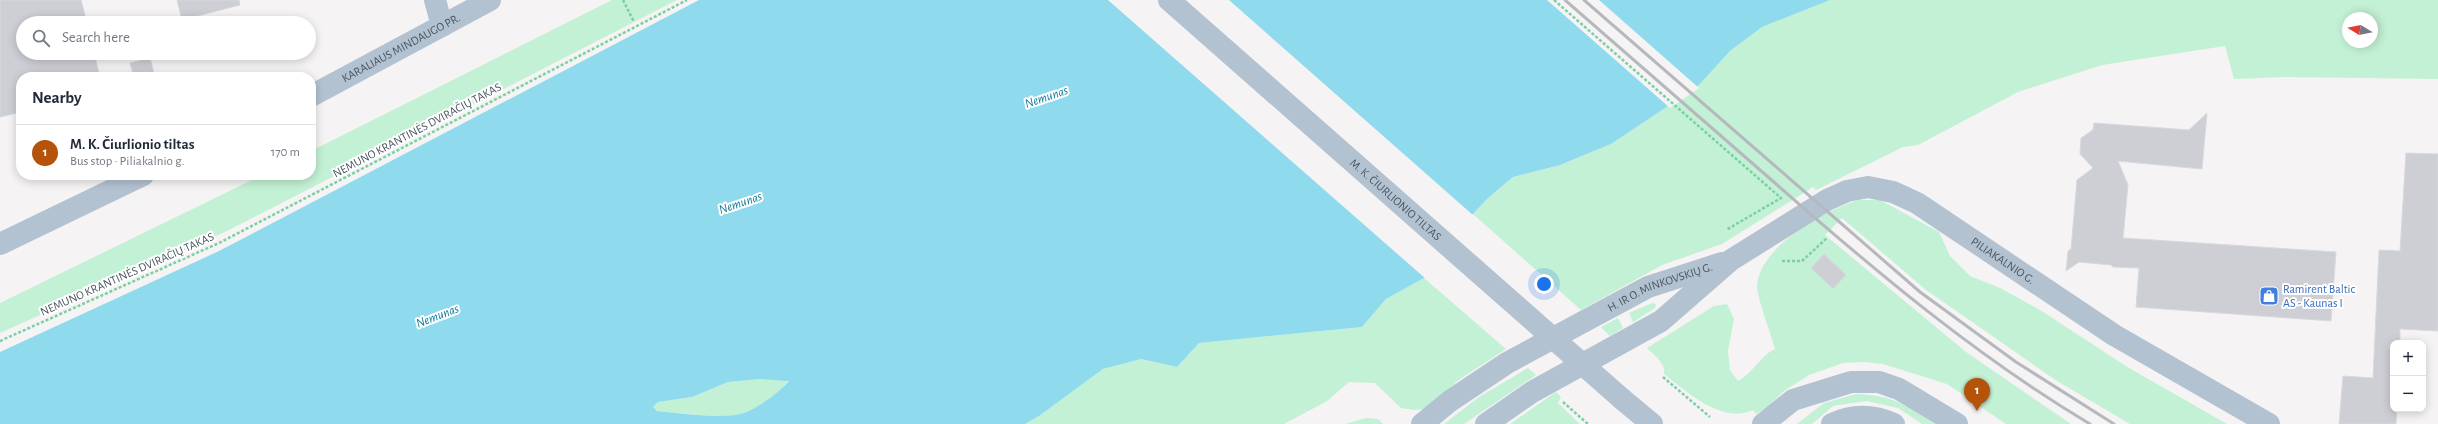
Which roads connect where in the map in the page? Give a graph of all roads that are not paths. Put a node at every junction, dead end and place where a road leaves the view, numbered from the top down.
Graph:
1 (435, 0) edge
2 (490, 0) edge
3 (1169, 0) edge
4 (442, 26) junction
5 (316, 93) edge
6 (133, 180) edge
7 (0, 244) edge
8 (1731, 260) junction
9 (1422, 424) edge
10 (1486, 424) edge
11 (1652, 424) edge
12 (1763, 424) edge
13 (1832, 424) edge
14 (1894, 424) edge
15 (1957, 424) edge
16 (2269, 424) edge

1 - 4 main road
2 - 4 main road, KARALIAUS MINDAUGO PR.
3 - 11 main road, M. K. ČIURLIONIO TILTAS, bridge
4 - 5 main road, KARALIAUS MINDAUGO PR.
6 - 7 main road
8 - 9 main road, H. IR O. MINKOVSKIŲ G.
8 - 10 main road, H. IR O. MINKOVSKIŲ G.
8 - 16 main road, PILIAKALNIO G.
12 - 15 main road
13 - 14 main road

